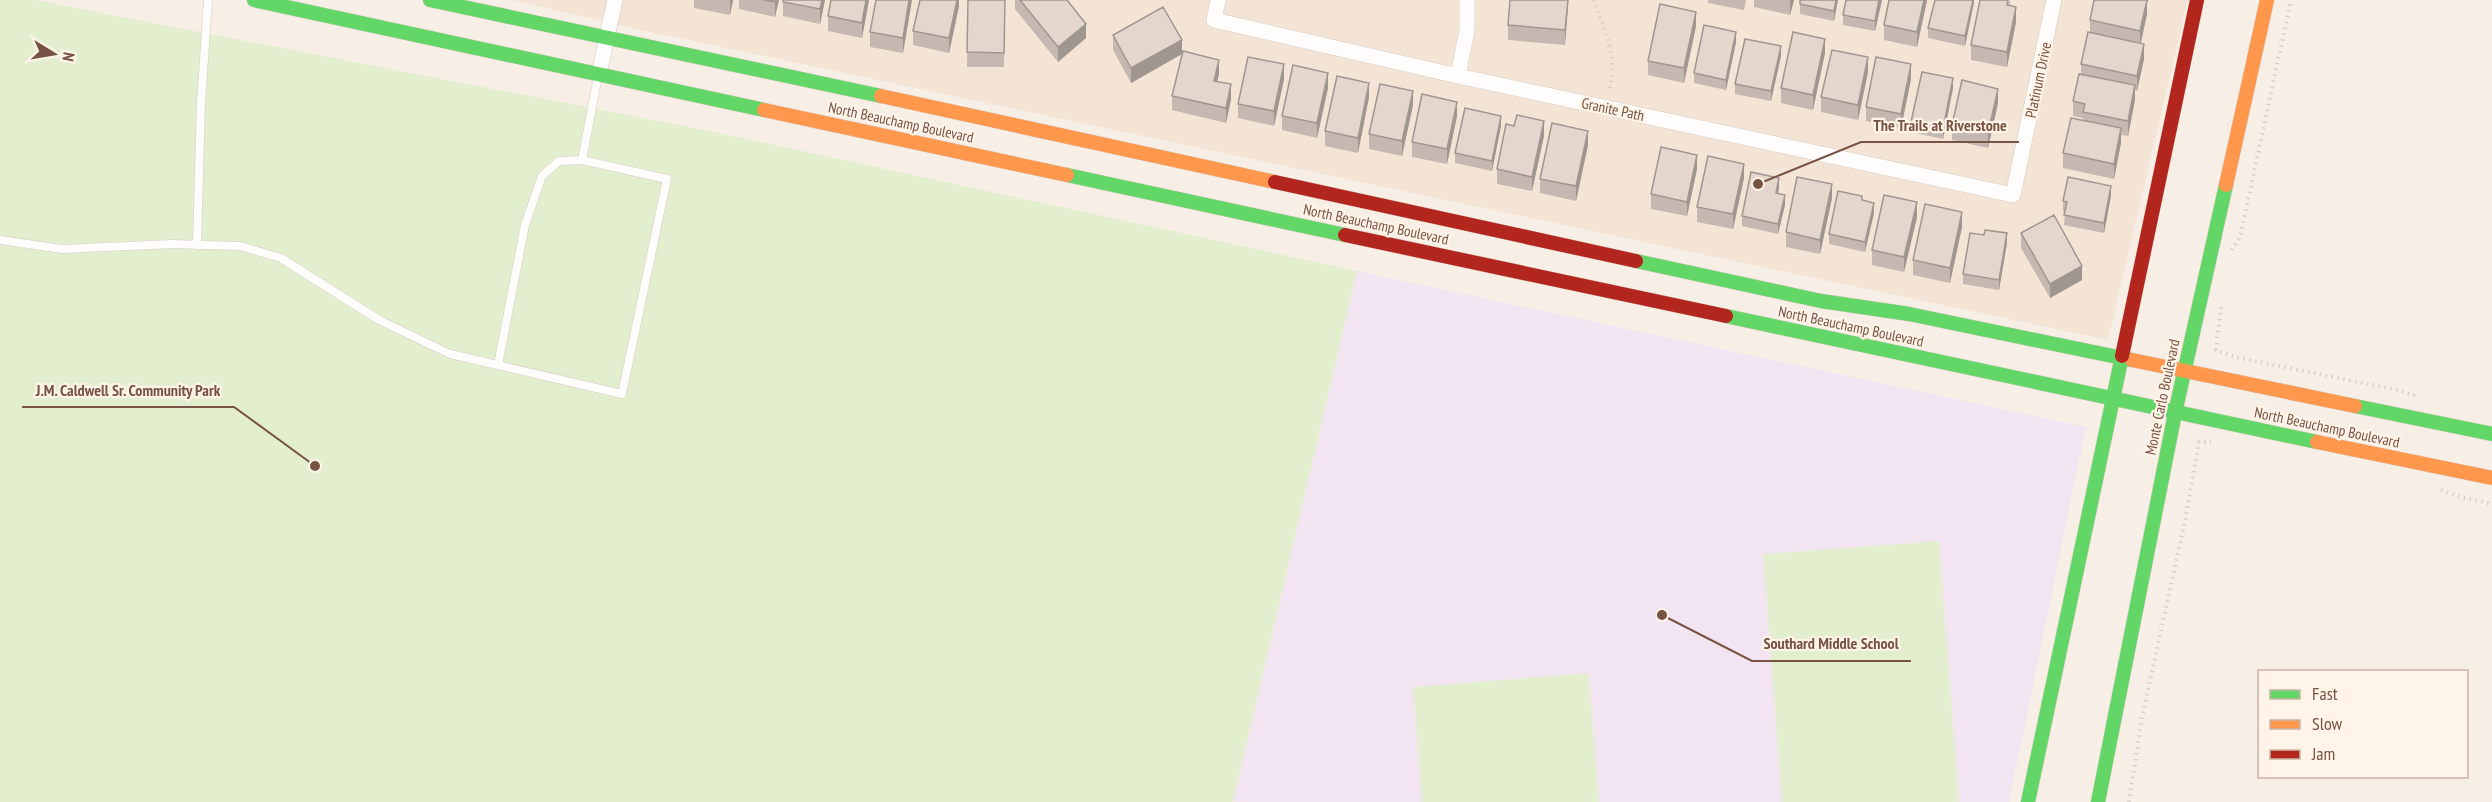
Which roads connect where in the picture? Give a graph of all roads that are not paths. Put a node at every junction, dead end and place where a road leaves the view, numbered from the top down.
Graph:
1 (208, 0) edge
2 (254, 0) edge
3 (430, 0) edge
4 (615, 0) edge
5 (1218, 0) edge
6 (1467, 0) edge
7 (2054, 0) edge
8 (2197, 0) edge
9 (2267, 0) edge
10 (607, 37) junction
11 (599, 74) junction
12 (1458, 76) junction
13 (582, 160) junction
14 (2013, 195) joint
15 (0, 240) edge
16 (197, 245) junction
17 (2123, 358) junction
18 (498, 365) junction
19 (2184, 371) junction
20 (2114, 399) junction
21 (2175, 413) junction
22 (2492, 434) edge
23 (2492, 478) edge
24 (2028, 802) edge
25 (2098, 802) edge

1 - 16 lane
2 - 11 street, North Beauchamp Boulevard
3 - 10 street, North Beauchamp Boulevard
4 - 10 street
5 - 12 street, Granite Path
6 - 12 street
7 - 14 street, Platinum Drive
8 - 17 street
9 - 19 street, Monte Carlo Boulevard
10 - 11 street
10 - 17 street, North Beauchamp Boulevard
11 - 13 lane
11 - 20 street, North Beauchamp Boulevard
12 - 14 street, Granite Path
13 - 18 lane
13 - 18 lane
15 - 16 lane
16 - 18 lane
17 - 19 street, North Beauchamp Boulevard
17 - 20 street
19 - 21 street, Monte Carlo Boulevard
19 - 22 street, North Beauchamp Boulevard
20 - 21 street, North Beauchamp Boulevard
20 - 24 street
21 - 23 street, North Beauchamp Boulevard
21 - 25 street, Monte Carlo Boulevard

